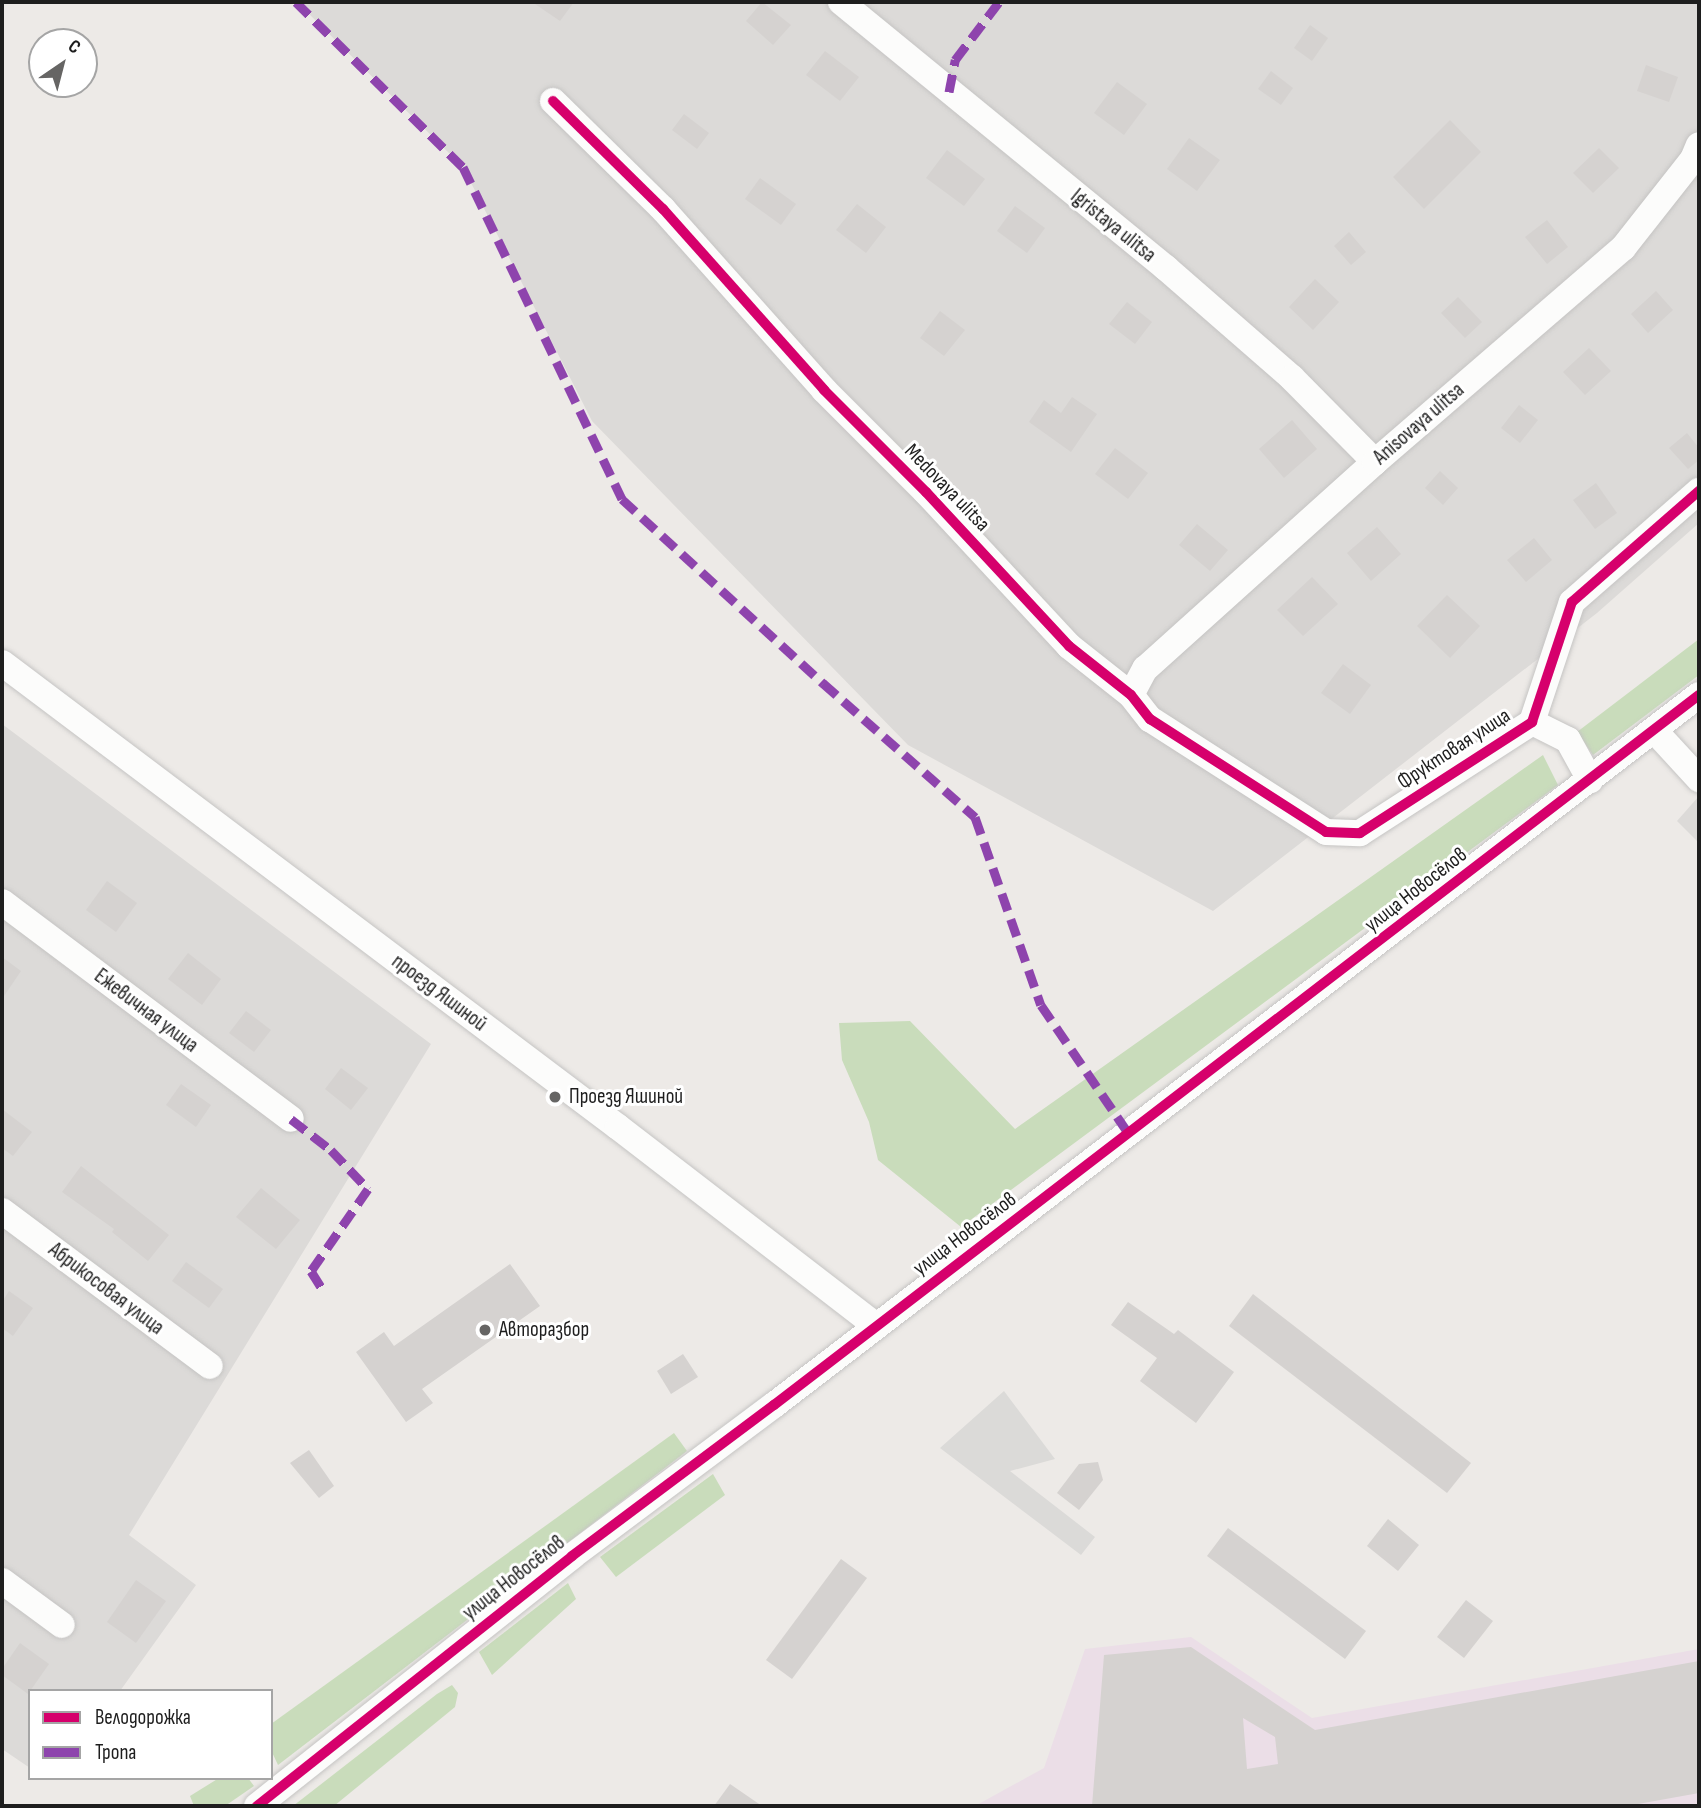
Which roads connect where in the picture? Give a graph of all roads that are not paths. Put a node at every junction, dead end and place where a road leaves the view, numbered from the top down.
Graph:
1 (841, 2) edge
2 (554, 101) dead end
3 (1699, 145) edge
4 (1376, 461) junction
5 (1699, 491) edge
6 (2, 663) edge
7 (1130, 695) junction
8 (1699, 695) edge
9 (1532, 722) junction
10 (1654, 730) junction
11 (1697, 774) edge
12 (1590, 779) junction
13 (1360, 833) joint
14 (2, 902) edge
15 (291, 1119) dead end
16 (2, 1211) edge
17 (876, 1326) junction
18 (210, 1366) dead end
19 (2, 1581) edge
20 (62, 1625) dead end
21 (257, 1806) edge

1 - 4 street, Igristaya ulitsa
2 - 7 street, Medovaya ulitsa
3 - 4 street, Anisovaya ulitsa
4 - 7 street, Anisovaya ulitsa
5 - 9 street, Фруктовая улица
6 - 17 street, проезд Яшиной
7 - 13 street, Medovaya ulitsa
8 - 10 street, улица Новосёлов
9 - 12 street
9 - 13 street, Фруктовая улица
10 - 11 street
10 - 12 street, улица Новосёлов
12 - 17 street, улица Новосёлов
14 - 15 street, Ежевичная улица
16 - 18 street, Абрикосовая улица
17 - 21 street, улица Новосёлов
19 - 20 street

